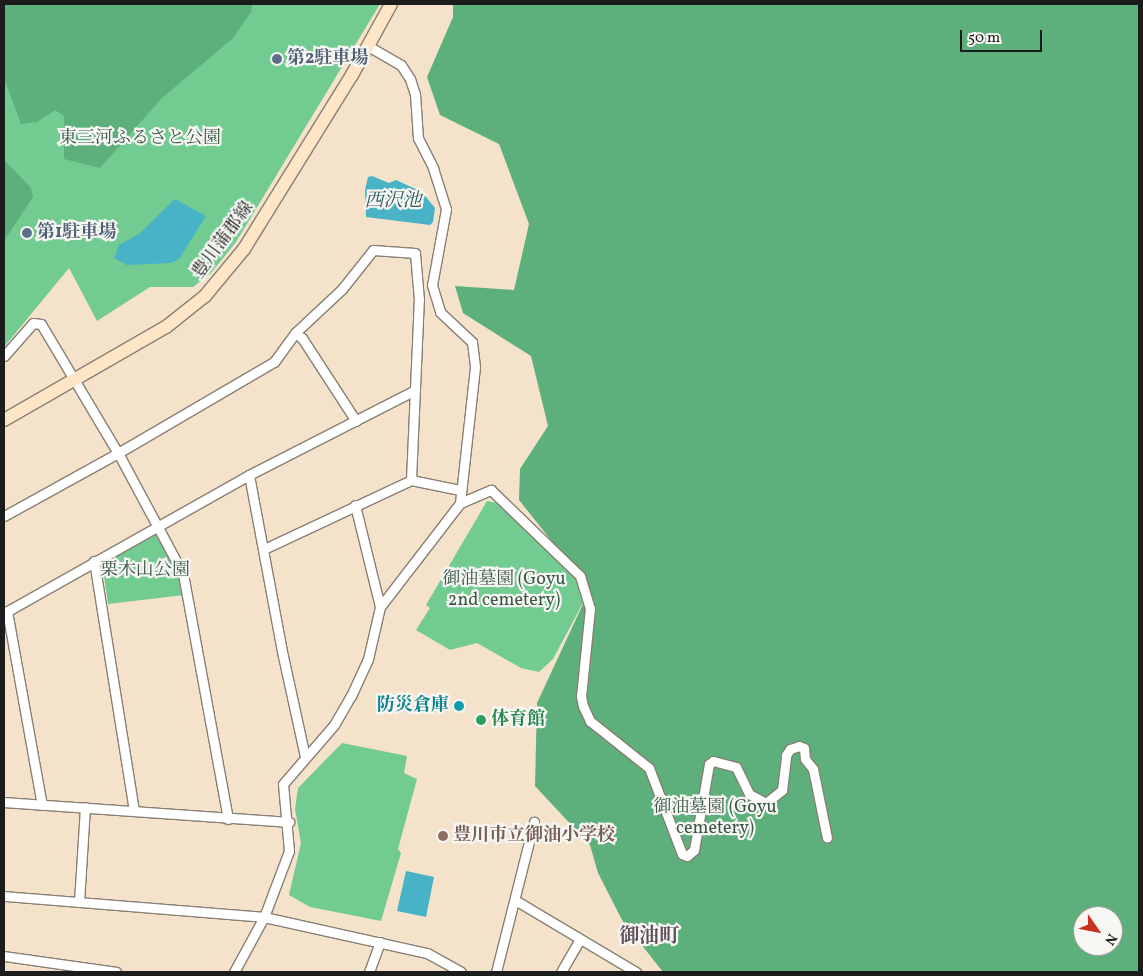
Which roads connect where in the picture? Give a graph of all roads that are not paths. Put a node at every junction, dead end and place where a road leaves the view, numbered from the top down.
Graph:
1 (391, 4) edge
2 (368, 46) junction
3 (296, 333) junction
4 (4, 356) edge
5 (76, 380) junction
6 (415, 390) junction
7 (4, 420) edge
8 (356, 420) junction
9 (118, 453) junction
10 (249, 475) junction
11 (411, 480) junction
12 (460, 490) junction
13 (460, 503) junction
14 (355, 505) junction
15 (4, 516) edge
16 (158, 526) junction
17 (264, 550) junction
18 (94, 561) junction
19 (380, 608) junction
20 (5, 612) edge
21 (306, 757) junction
22 (4, 802) edge
23 (42, 805) junction
24 (85, 807) junction
25 (134, 811) junction
26 (228, 819) junction
27 (289, 822) junction
28 (534, 822) dead end
29 (827, 838) dead end
30 (4, 896) edge
31 (516, 900) junction
32 (79, 902) junction
33 (264, 917) junction
34 (580, 939) junction
35 (380, 942) junction
36 (4, 956) edge
37 (116, 972) edge
38 (234, 972) edge
39 (369, 972) edge
40 (461, 972) edge
41 (496, 972) edge
42 (561, 972) edge
43 (636, 972) edge

1 - 2 main road, 豊川蒲郡線
2 - 5 main road, 豊川蒲郡線
2 - 12 street
3 - 6 street
3 - 8 street
3 - 9 street
4 - 5 street
5 - 7 main road, 豊川蒲郡線
5 - 9 street
6 - 8 street
6 - 11 street
8 - 10 street
9 - 15 street
9 - 16 street
10 - 16 street
10 - 17 street
11 - 12 street
11 - 14 street
12 - 13 street
13 - 19 street
13 - 29 street
14 - 17 street
14 - 19 street
16 - 18 street
16 - 26 street
17 - 21 street
18 - 20 street
18 - 25 street
19 - 21 street
20 - 23 street
21 - 27 street
22 - 23 street
23 - 24 street
24 - 25 street
24 - 32 street
25 - 26 street
26 - 27 street
27 - 33 street
28 - 31 street
30 - 32 street
31 - 34 street
31 - 41 street
32 - 33 street
33 - 35 street
33 - 38 street
34 - 42 street
34 - 43 street
35 - 39 street
35 - 40 street
36 - 37 street

